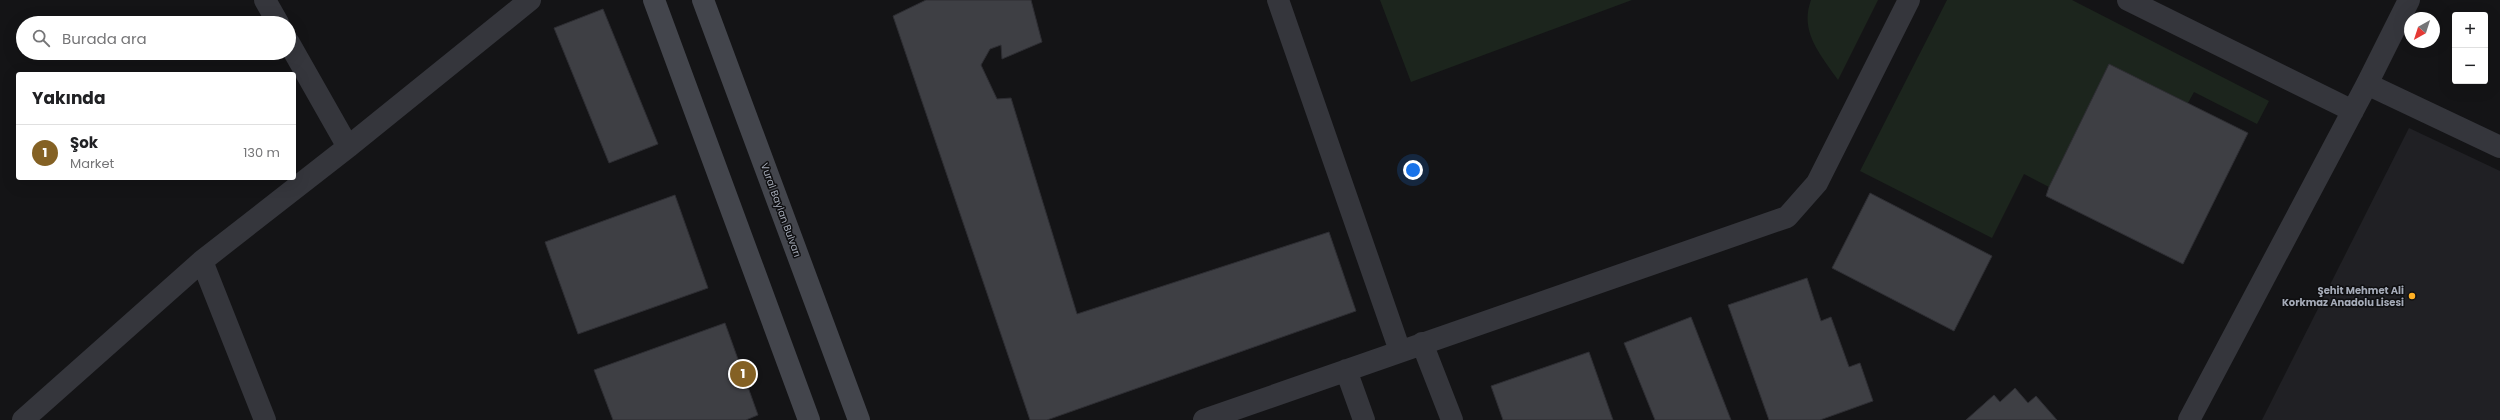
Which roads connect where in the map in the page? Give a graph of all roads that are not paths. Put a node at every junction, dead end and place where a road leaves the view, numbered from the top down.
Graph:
1 (265, 0) edge
2 (530, 0) edge
3 (654, 0) edge
4 (703, 0) edge
5 (1278, 0) edge
6 (1909, 0) edge
7 (2128, 0) edge
8 (2408, 0) edge
9 (274, 16) edge
10 (296, 55) edge
11 (2367, 84) junction
12 (2353, 112) junction
13 (2500, 147) edge
14 (348, 148) junction
15 (202, 261) junction
16 (1422, 343) junction
17 (1400, 351) junction
18 (1346, 370) junction
19 (23, 420) edge
20 (265, 420) edge
21 (809, 420) edge
22 (859, 420) edge
23 (1204, 420) edge
24 (1364, 420) edge
25 (1452, 420) edge
26 (2189, 420) edge

1 - 9 street
2 - 14 street
3 - 21 main road
4 - 22 main road, Vural Baylan Bulvarı
5 - 17 street
6 - 16 street
7 - 12 street
8 - 11 street
10 - 14 street
11 - 12 street
11 - 13 street
12 - 26 street
14 - 15 street
15 - 19 street
15 - 20 street
16 - 17 street
16 - 25 street
17 - 18 street
18 - 23 street
18 - 24 street

